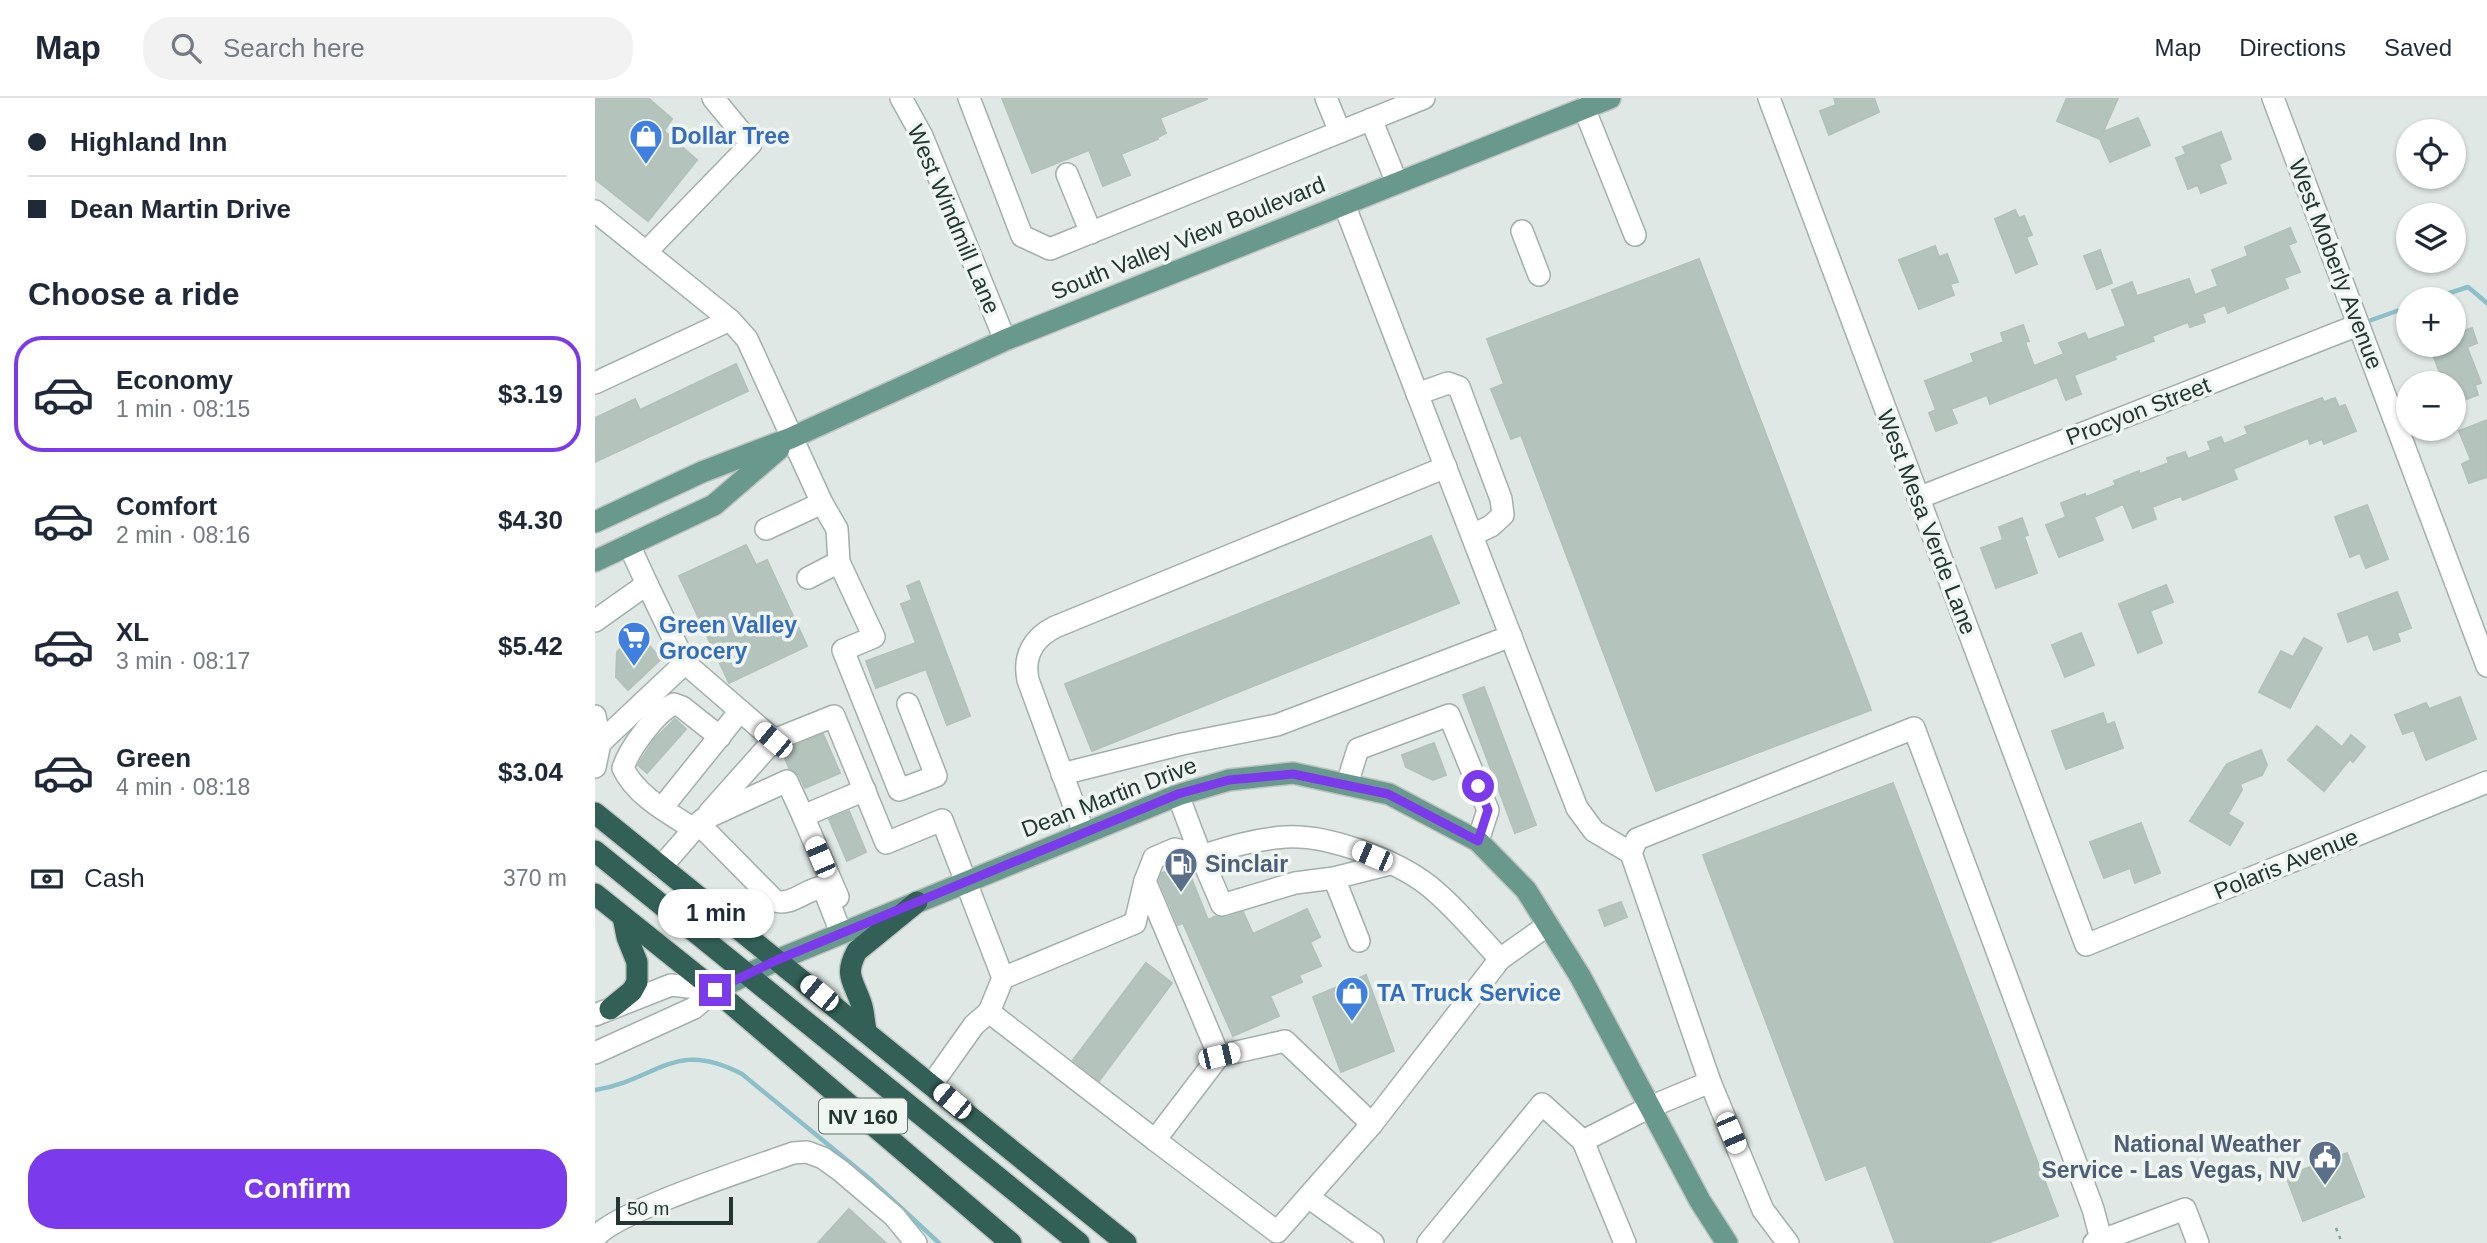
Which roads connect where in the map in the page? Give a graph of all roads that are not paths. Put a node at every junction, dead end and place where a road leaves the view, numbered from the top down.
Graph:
1 (713, 98) edge
2 (901, 98) edge
3 (969, 98) edge
4 (1326, 98) edge
5 (1423, 98) edge
6 (1610, 98) edge
7 (1769, 98) edge
8 (2273, 98) edge
9 (1389, 104) edge
10 (1584, 108) junction
11 (1371, 119) junction
12 (1340, 132) junction
13 (1067, 174) dead end
14 (1397, 183) junction
15 (1344, 204) junction
16 (595, 211) edge
17 (1522, 231) dead end
18 (1091, 233) junction
19 (1635, 235) dead end
20 (646, 252) junction
21 (1539, 275) dead end
22 (730, 320) junction
23 (2358, 325) junction
24 (1005, 340) junction
25 (595, 383) edge
26 (1417, 394) junction
27 (791, 438) junction
28 (1446, 467) junction
29 (1918, 498) junction
30 (822, 503) junction
31 (595, 522) edge
32 (766, 529) dead end
33 (1472, 535) junction
34 (629, 545) junction
35 (595, 561) edge
36 (839, 562) junction
37 (808, 578) dead end
38 (647, 584) junction
39 (595, 621) edge
40 (1511, 636) junction
41 (685, 663) junction
42 (2487, 666) edge
43 (908, 704) dead end
44 (740, 711) junction
45 (595, 716) edge
46 (720, 737) junction
47 (773, 740) junction
48 (597, 741) edge
49 (595, 767) edge
50 (1062, 774) junction
51 (2487, 782) edge
52 (1346, 784) junction
53 (865, 790) junction
54 (1178, 794) junction
55 (662, 808) junction
56 (595, 813) edge
57 (803, 816) junction
58 (698, 825) junction
59 (1084, 833) junction
60 (1478, 841) junction
61 (595, 851) edge
62 (1631, 853) junction
63 (1201, 856) junction
64 (1390, 864) junction
65 (661, 867) junction
66 (1334, 878) junction
67 (1145, 881) junction
68 (965, 882) junction
69 (595, 894) edge
70 (917, 902) junction
71 (623, 917) junction
72 (1548, 925) junction
73 (846, 931) junction
74 (1359, 942) dead end
75 (2086, 945) joint
76 (1500, 959) junction
77 (777, 960) junction
78 (747, 974) junction
79 (1003, 978) junction
80 (715, 990) junction
81 (602, 1012) edge
82 (989, 1012) junction
83 (866, 1030) junction
84 (595, 1053) edge
85 (1219, 1056) junction
86 (1710, 1082) junction
87 (932, 1084) junction
88 (1650, 1107) junction
89 (1372, 1124) junction
90 (1155, 1140) junction
91 (1583, 1141) junction
92 (1308, 1197) junction
93 (910, 1237) edge
94 (595, 1238) edge
95 (2099, 1242) edge
96 (1011, 1243) edge
97 (1079, 1243) edge
98 (1126, 1243) edge
99 (1373, 1243) edge
100 (1428, 1243) edge
101 (1625, 1243) edge
102 (1727, 1243) edge
103 (1788, 1243) edge
104 (2197, 1243) edge

1 - 20 street
2 - 24 street, West Windmill Lane
3 - 18 street
4 - 12 street
5 - 9 street
6 - 10 main road, South Valley View Boulevard
7 - 29 street, West Mesa Verde Lane
8 - 23 street, West Moberly Avenue
9 - 11 street
10 - 14 main road, South Valley View Boulevard
10 - 19 street
11 - 12 street
11 - 14 street
12 - 18 street
13 - 18 street
14 - 15 main road, South Valley View Boulevard
15 - 24 main road, South Valley View Boulevard
15 - 26 street
16 - 20 street
17 - 21 street
20 - 22 street
22 - 25 street
22 - 27 street
23 - 29 street, Procyon Street
23 - 42 street, West Moberly Avenue
24 - 27 main road, South Valley View Boulevard
26 - 28 street
26 - 33 street
27 - 30 street
27 - 31 main road, South Valley View Boulevard
27 - 34 main road, South Valley View Boulevard
28 - 33 street
28 - 50 street
29 - 75 street, West Mesa Verde Lane
30 - 32 street
30 - 36 street
33 - 40 street
34 - 35 main road, South Valley View Boulevard
34 - 38 street
36 - 37 street
36 - 43 street
38 - 39 street
38 - 41 street
40 - 50 street
40 - 62 street
41 - 44 street
41 - 48 street
44 - 46 street
44 - 47 street
45 - 48 street
46 - 55 street
46 - 55 street
47 - 53 street
47 - 58 street
48 - 49 street
50 - 59 street
51 - 75 street, Polaris Avenue
52 - 54 main road, Dean Martin Drive
52 - 60 main road, Dean Martin Drive
52 - 60 street
53 - 57 street
53 - 68 street
54 - 59 main road, Dean Martin Drive
54 - 63 street
55 - 58 street
56 - 65 highway, NV 160
57 - 58 street
57 - 73 street
58 - 65 street
58 - 73 street
59 - 68 main road, Dean Martin Drive
60 - 72 main road, Dean Martin Drive
61 - 78 highway
62 - 86 street
62 - 95 street
63 - 64 street
63 - 66 street
63 - 67 street
64 - 66 street
64 - 76 street
65 - 77 highway, NV 160
66 - 74 street
67 - 79 street
67 - 85 street
68 - 70 main road, Dean Martin Drive
68 - 79 street
69 - 71 highway, NV 160
70 - 73 main road, Dean Martin Drive
70 - 83 highway
71 - 80 highway, NV 160
71 - 81 highway
72 - 76 street
72 - 88 main road, Dean Martin Drive
73 - 77 main road, Dean Martin Drive
76 - 89 street
77 - 78 main road, Dean Martin Drive
77 - 83 highway, NV 160
78 - 80 main road, Dean Martin Drive
78 - 97 highway
79 - 82 street
80 - 81 street
80 - 84 street, Dean Martin Drive
80 - 96 highway, NV 160
82 - 87 street
82 - 90 street
83 - 87 highway, NV 160
85 - 89 street
85 - 90 street
86 - 88 street
86 - 103 street
87 - 98 highway, NV 160
88 - 91 street
88 - 102 main road, Dean Martin Drive
89 - 92 street
90 - 92 street
91 - 100 street
91 - 101 street
92 - 99 street
93 - 94 street
95 - 104 street

